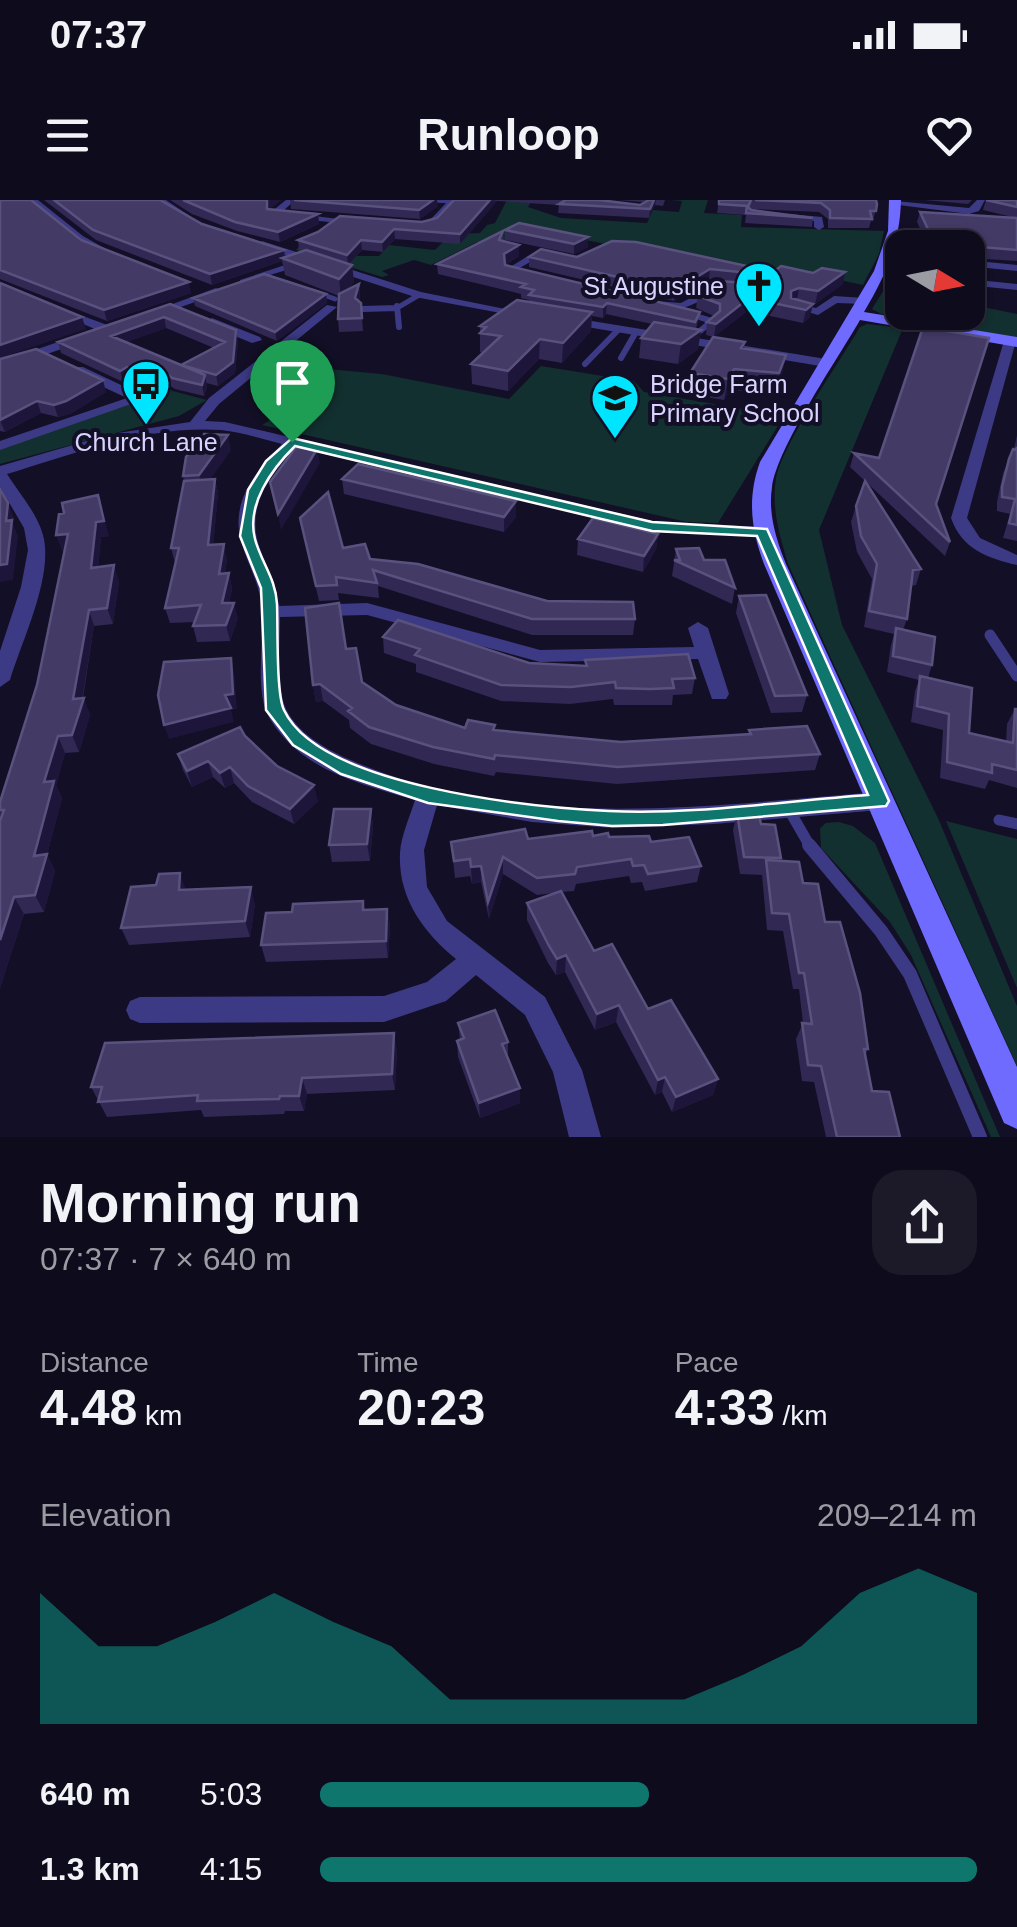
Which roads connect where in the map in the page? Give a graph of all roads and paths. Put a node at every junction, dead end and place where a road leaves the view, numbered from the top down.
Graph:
1 (32, 200) edge
2 (160, 200) edge
3 (291, 200) edge
4 (434, 200) edge
5 (981, 200) edge
6 (453, 201) edge
7 (895, 202) edge
8 (772, 216) edge
9 (337, 220) junction
10 (376, 223) edge
11 (407, 225) edge
12 (205, 226) edge
13 (819, 227) dead end
14 (324, 231) edge
15 (247, 240) edge
16 (297, 244) edge
17 (280, 250) junction
18 (522, 250) edge
19 (538, 254) junction
20 (557, 257) edge
21 (123, 259) edge
22 (308, 260) junction
23 (985, 265) edge
24 (1017, 268) edge
25 (881, 271) junction
26 (885, 272) edge
27 (264, 275) junction
28 (534, 278) edge
29 (698, 281) edge
30 (288, 282) edge
31 (985, 284) edge
32 (715, 285) junction
33 (194, 286) dead end
34 (1017, 287) edge
35 (304, 288) edge
36 (732, 288) edge
37 (212, 293) junction
38 (419, 295) junction
39 (647, 302) edge
40 (43, 303) edge
41 (174, 306) junction
42 (796, 307) edge
43 (325, 308) joint
44 (397, 308) junction
45 (674, 308) junction
46 (861, 308) junction
47 (363, 309) edge
48 (188, 312) edge
49 (818, 312) junction
50 (595, 314) edge
51 (834, 315) dead end
52 (140, 318) edge
53 (204, 318) edge
54 (582, 323) junction
55 (122, 324) edge
56 (399, 327) dead end
57 (620, 329) junction
58 (106, 330) junction
59 (700, 330) edge
60 (636, 332) junction
61 (256, 340) dead end
62 (1013, 342) edge
63 (40, 352) junction
64 (621, 358) dead end
65 (826, 363) junction
66 (585, 364) dead end
67 (0, 366) edge
68 (164, 390) dead end
69 (139, 399) junction
70 (196, 424) junction
71 (292, 442) junction
72 (0, 446) edge
73 (0, 473) edge
74 (762, 532) junction
75 (1017, 560) edge
76 (271, 612) junction
77 (698, 628) dead end
78 (990, 634) dead end
79 (706, 653) junction
80 (1002, 654) junction
81 (1017, 655) edge
82 (1017, 676) edge
83 (0, 680) edge
84 (719, 694) dead end
85 (428, 796) junction
86 (880, 801) junction
87 (788, 807) junction
88 (999, 820) dead end
89 (1017, 824) edge
90 (474, 960) junction
91 (140, 1010) dead end
92 (1017, 1110) edge
93 (585, 1137) edge
94 (980, 1137) edge

1 - 21 street
2 - 12 street
3 - 9 street
4 - 6 lane
5 - 7 street
6 - 11 street
7 - 25 street
8 - 13 street
9 - 10 street
9 - 14 street
15 - 17 street
16 - 17 street
17 - 22 street
18 - 19 street
19 - 20 street
19 - 28 street
22 - 27 street
22 - 38 street
23 - 24 street
25 - 26 street
25 - 46 street
27 - 30 lane
27 - 37 street
29 - 32 street
31 - 34 street
32 - 36 street
32 - 45 street
33 - 37 street
35 - 43 lane
37 - 41 street
38 - 44 lane
38 - 54 street
39 - 45 street
40 - 58 street
41 - 48 street
41 - 52 street
42 - 49 street
43 - 70 street
44 - 47 lane
44 - 56 lane
45 - 59 lane
46 - 49 street
46 - 62 street
46 - 65 street
49 - 51 street
50 - 54 street
53 - 61 street
54 - 57 street
55 - 58 street
57 - 60 street
57 - 66 lane
58 - 63 street
60 - 64 lane
60 - 65 street
62 - 75 street
63 - 67 street
63 - 69 street
65 - 74 street
68 - 69 street
69 - 72 street
70 - 71 street
70 - 73 street
71 - 74 street
71 - 76 street
73 - 83 street
74 - 86 street
76 - 79 street
76 - 85 street
77 - 79 street
78 - 80 lane
79 - 84 street
80 - 81 lane
80 - 82 lane
85 - 87 street
85 - 90 street
86 - 87 street
86 - 92 street
87 - 94 lane
88 - 89 lane
90 - 91 street
90 - 93 street

